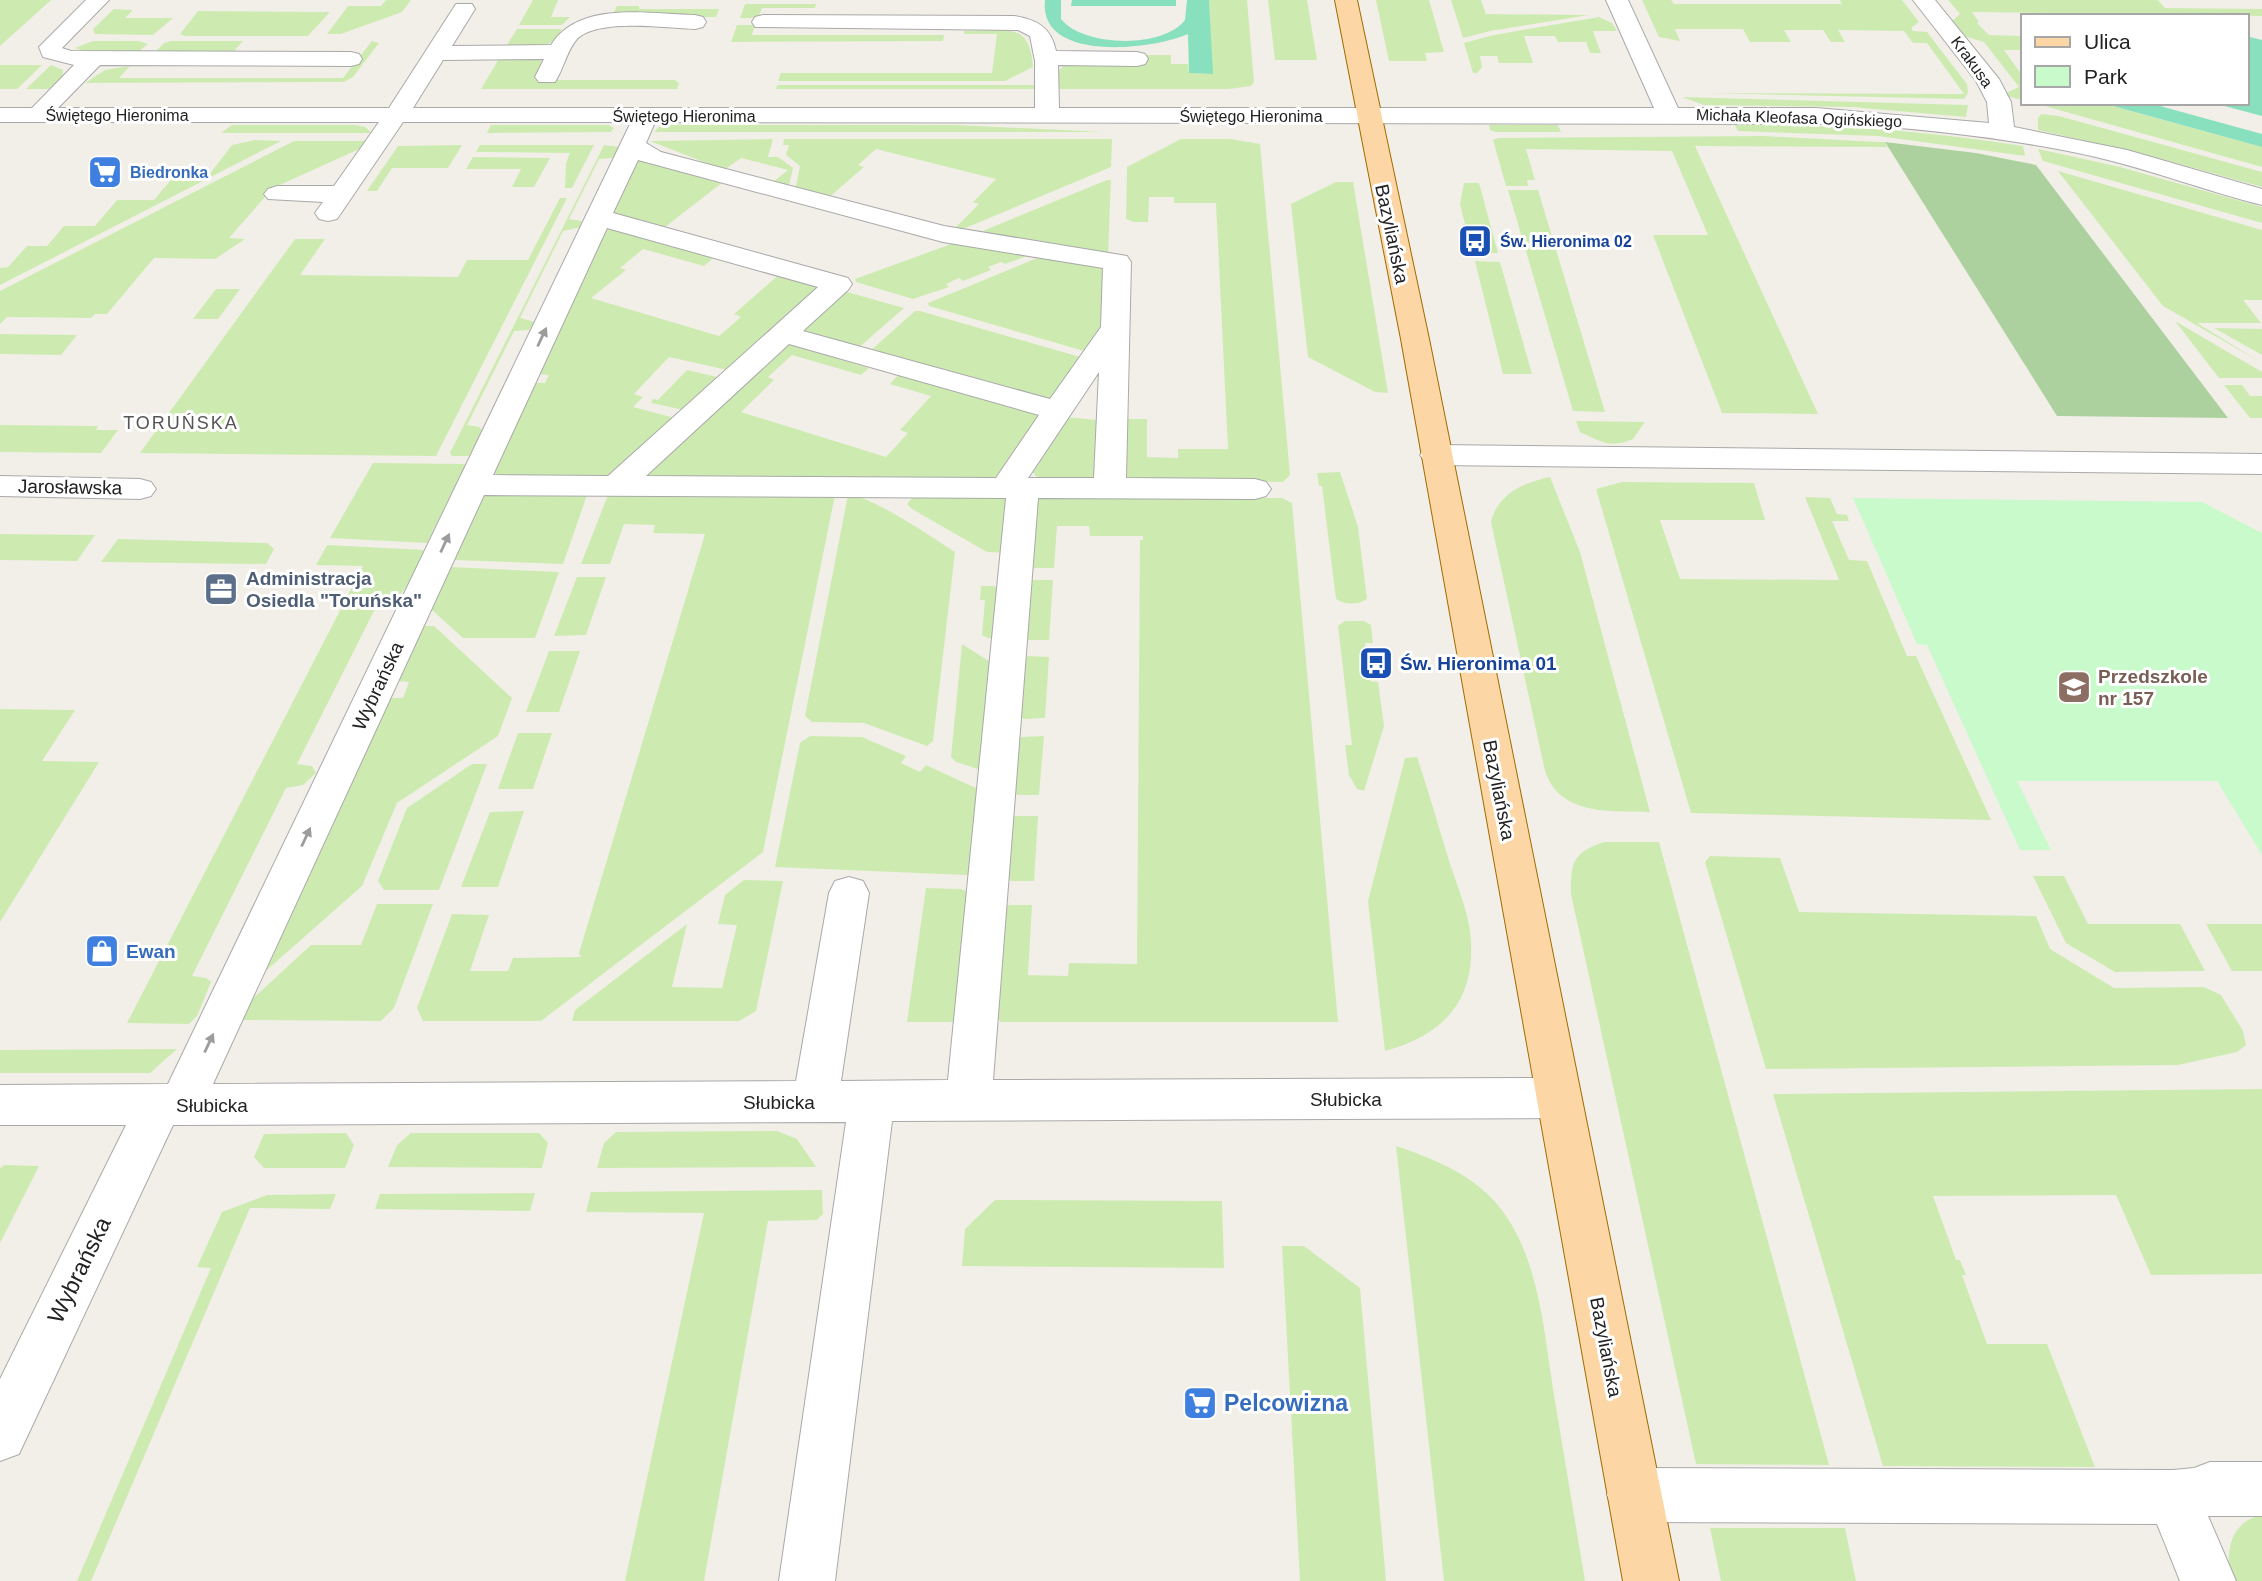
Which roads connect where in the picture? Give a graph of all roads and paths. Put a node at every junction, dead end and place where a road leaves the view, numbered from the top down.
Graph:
1 (98, 0) edge
2 (1346, 0) edge
3 (1617, 0) edge
4 (1924, 0) edge
5 (464, 9) dead end
6 (695, 22) dead end
7 (763, 22) dead end
8 (436, 52) junction
9 (560, 52) junction
10 (93, 58) junction
11 (1044, 58) junction
12 (351, 59) dead end
13 (1137, 59) dead end
14 (547, 76) dead end
15 (0, 115) edge
16 (38, 115) junction
17 (1369, 115) junction
18 (1670, 115) junction
19 (396, 116) junction
20 (1047, 116) junction
21 (639, 129) junction
22 (2002, 132) junction
23 (277, 194) dead end
24 (2262, 197) edge
25 (598, 217) junction
26 (1115, 327) junction
27 (783, 334) junction
28 (1058, 411) junction
29 (1436, 456) junction
30 (2262, 464) edge
31 (472, 485) junction
32 (0, 486) edge
33 (616, 486) junction
34 (1014, 488) junction
35 (141, 489) dead end
36 (1110, 489) junction
37 (1255, 489) dead end
38 (849, 893) dead end
39 (1558, 1098) junction
40 (872, 1101) junction
41 (970, 1101) junction
42 (815, 1102) junction
43 (0, 1105) edge
44 (170, 1105) junction
45 (0, 1435) edge
46 (2262, 1489) edge
47 (1634, 1495) junction
48 (2173, 1497) junction
49 (807, 1581) edge
50 (1651, 1581) edge
51 (2208, 1581) edge

1 - 10 street
2 - 17 main road, Bazyliańska
3 - 18 street
4 - 22 street, Krakusa
5 - 8 street
6 - 9 street
7 - 11 street
8 - 9 street
8 - 19 street
9 - 14 street
10 - 12 street
10 - 16 street
11 - 13 street
11 - 20 street
15 - 16 street, Świętego Hieronima
16 - 19 street, Świętego Hieronima
17 - 18 street, Michała Kleofasa Ogińskiego
17 - 20 street, Świętego Hieronima
17 - 29 main road, Bazyliańska
18 - 22 street, Michała Kleofasa Ogińskiego
19 - 21 street, Świętego Hieronima
19 - 23 street
20 - 21 street, Świętego Hieronima
21 - 25 street, Wybrańska
21 - 26 street
22 - 24 street, Michała Kleofasa Ogińskiego
25 - 27 street
31 -> 25 street, Wybrańska
26 - 28 street
26 - 36 street
27 - 28 street
27 - 33 street
28 - 34 street
29 - 30 street
29 - 39 main road, Bazyliańska
31 - 33 street
44 -> 31 street, Wybrańska
32 - 35 street, Jarosławska
33 - 34 street
34 - 36 street
34 - 41 street
36 - 37 street
38 - 42 street
39 - 41 street, Słubicka
39 - 47 main road, Bazyliańska
40 - 41 street, Słubicka
40 - 42 street, Słubicka
40 - 49 street
42 - 44 street, Słubicka
43 - 44 street, Słubicka
44 - 45 street, Wybrańska
46 - 48 street
47 - 48 street
47 - 50 main road, Bazyliańska
48 - 51 street

